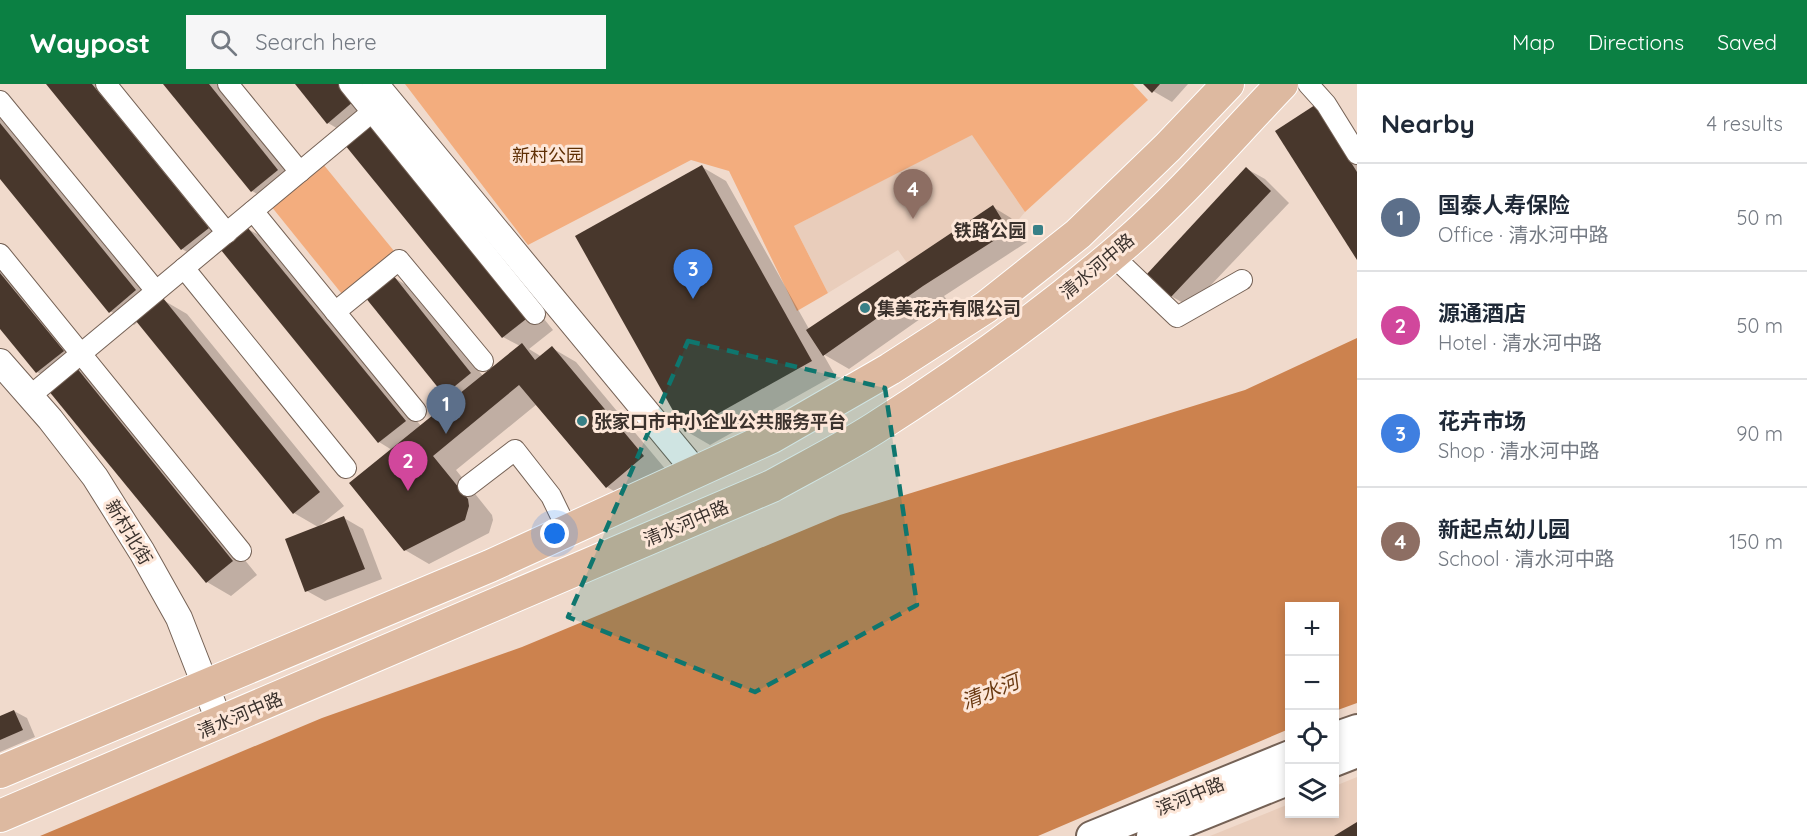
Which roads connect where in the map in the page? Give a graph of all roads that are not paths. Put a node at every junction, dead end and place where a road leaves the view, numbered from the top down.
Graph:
1 (106, 84) edge
2 (228, 84) edge
3 (349, 84) edge
4 (375, 84) edge
5 (1228, 84) edge
6 (1282, 84) edge
7 (1308, 84) edge
8 (0, 101) edge
9 (372, 112) junction
10 (1357, 154) edge
11 (300, 171) junction
12 (253, 211) junction
13 (227, 233) junction
14 (0, 254) edge
15 (1112, 255) junction
16 (184, 268) junction
17 (1242, 280) dead end
18 (156, 291) junction
19 (335, 312) junction
20 (535, 314) dead end
21 (81, 354) junction
22 (483, 361) dead end
23 (0, 362) edge
24 (30, 396) junction
25 (416, 411) dead end
26 (346, 468) dead end
27 (696, 472) junction
28 (468, 486) dead end
29 (568, 531) junction
30 (241, 551) dead end
31 (207, 685) junction
32 (220, 723) junction
33 (1357, 729) edge
34 (1339, 736) edge
35 (1357, 753) edge
36 (1285, 757) edge
37 (1339, 760) edge
38 (0, 772) edge
39 (1285, 782) edge
40 (0, 816) edge
41 (1091, 836) edge
42 (1151, 836) edge

1 - 13 street
2 - 11 street
3 - 9 street
4 - 27 street
5 - 27 main road, 清水河中路
6 - 15 main road, 清水河中路
7 - 10 street
8 - 18 street
9 - 11 street
9 - 20 street
11 - 12 street
12 - 13 street
12 - 19 street
13 - 16 street
14 - 21 street
15 - 17 street
15 - 32 main road, 清水河中路
16 - 18 street
16 - 26 street
18 - 21 street
19 - 22 street
19 - 25 street
21 - 24 street
21 - 30 street
23 - 24 street, 新村北街
24 - 31 street, 新村北街
27 - 29 main road, 清水河中路
28 - 29 street
29 - 31 main road, 清水河中路
31 - 32 street, 新村北街
31 - 38 main road, 清水河中路
32 - 40 main road, 清水河中路
33 - 34 main road
35 - 37 main road
36 - 41 main road, 滨河中路
39 - 42 main road, 滨河中路

